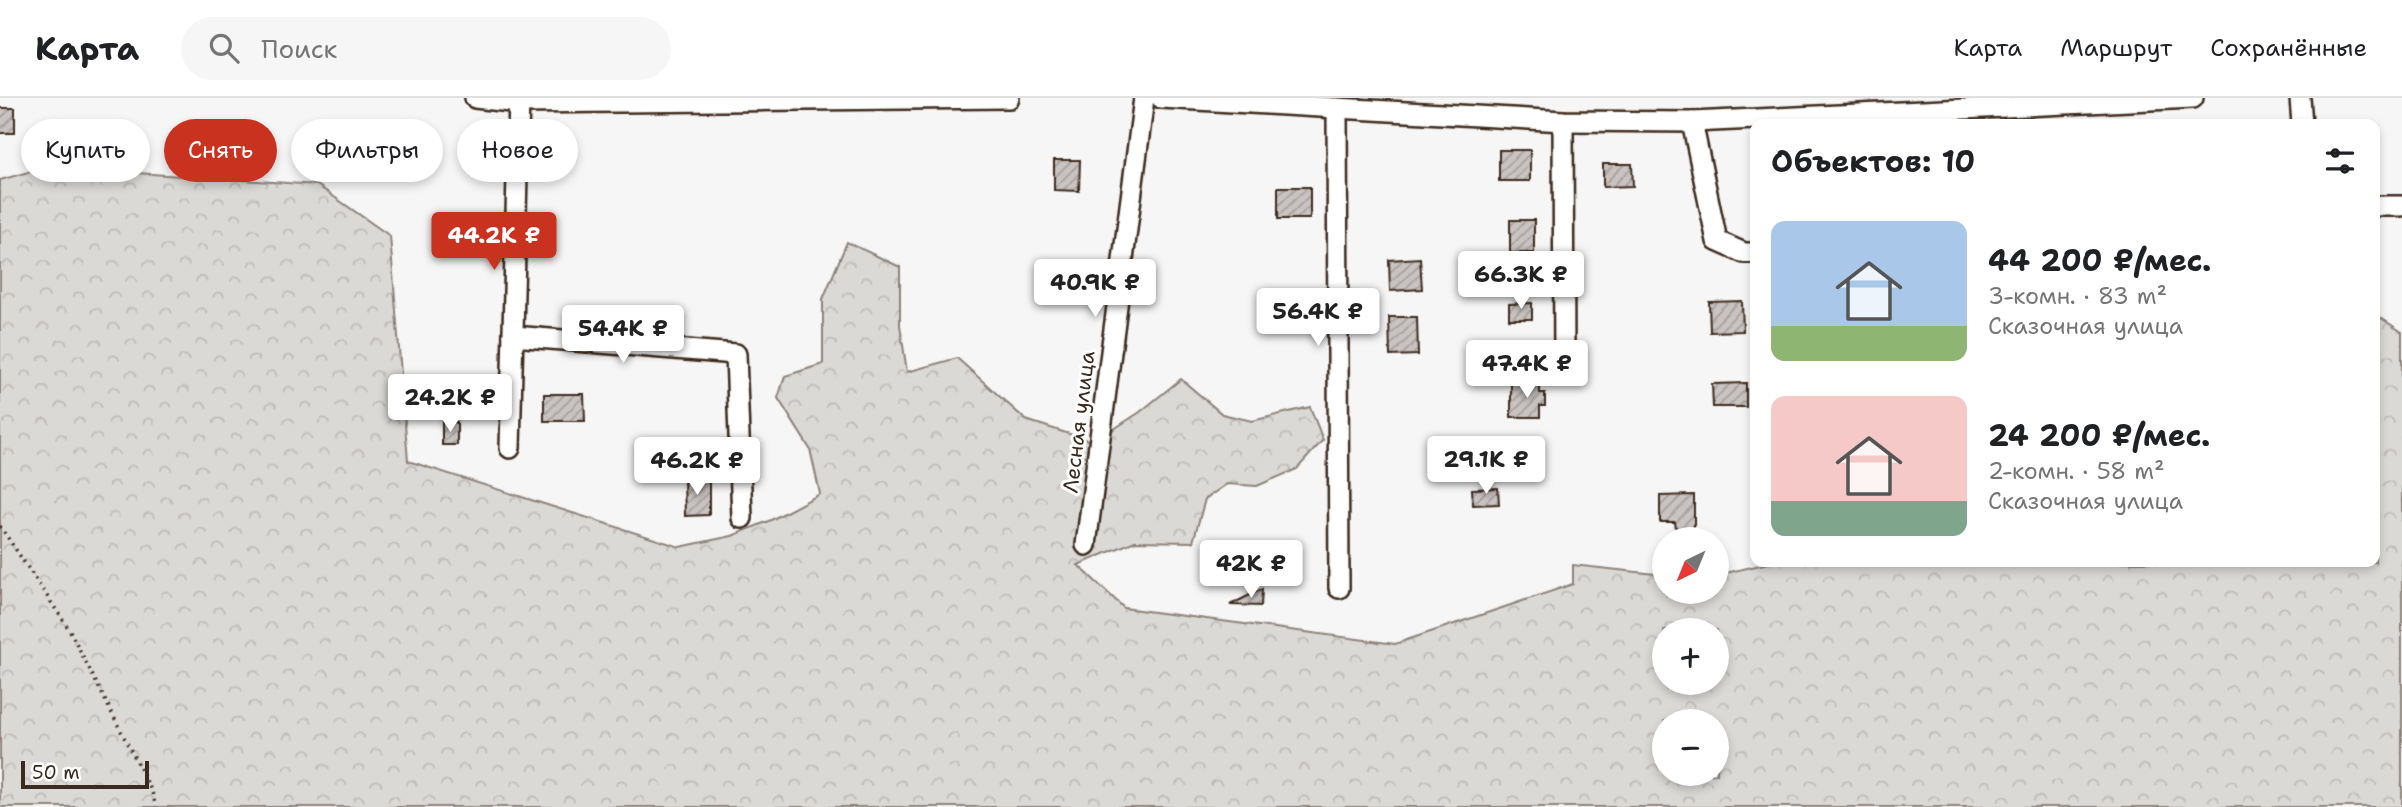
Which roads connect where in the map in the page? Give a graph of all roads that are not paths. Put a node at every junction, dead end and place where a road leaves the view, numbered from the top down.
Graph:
1 (475, 98) edge
2 (1009, 98) edge
3 (1144, 98) edge
4 (1161, 98) edge
5 (2193, 98) edge
6 (2300, 98) edge
7 (519, 100) edge
8 (1336, 108) junction
9 (1750, 119) edge
10 (1755, 119) edge
11 (2302, 119) edge
12 (1563, 121) junction
13 (1692, 122) junction
14 (2380, 206) edge
15 (2402, 206) edge
16 (1750, 253) edge
17 (513, 336) junction
18 (1564, 362) dead end
19 (510, 448) dead end
20 (742, 518) dead end
21 (1086, 545) dead end
22 (1339, 588) dead end

1 - 7 street
2 - 7 street
3 - 21 street, Лесная улица
4 - 8 street
5 - 10 street
6 - 11 street
7 - 17 street
8 - 12 street
8 - 22 street
9 - 13 street
12 - 13 street
12 - 18 street
13 - 16 street
14 - 15 street
17 - 19 street
17 - 20 street

